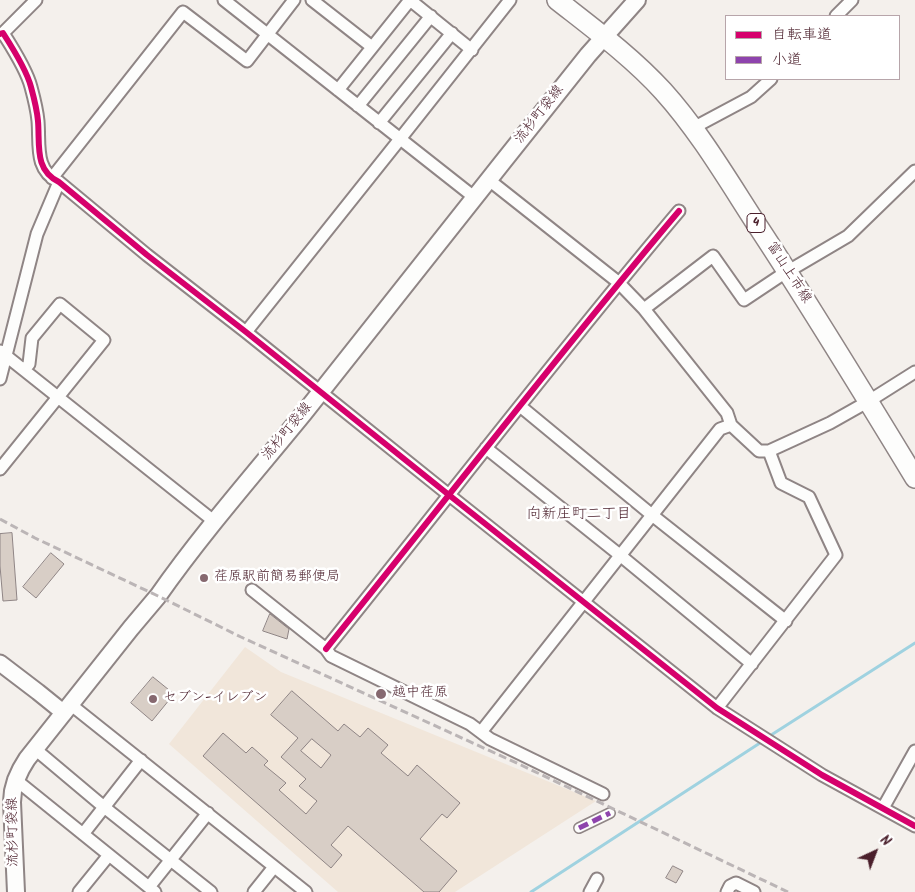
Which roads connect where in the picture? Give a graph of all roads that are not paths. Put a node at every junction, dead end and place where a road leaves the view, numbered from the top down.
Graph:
1 (36, 0) edge
2 (224, 0) edge
3 (294, 0) edge
4 (312, 0) edge
5 (510, 0) edge
6 (557, 0) edge
7 (637, 0) edge
8 (852, 0) edge
9 (837, 15) edge
10 (431, 16) junction
11 (2, 33) edge
12 (452, 33) junction
13 (268, 35) junction
14 (604, 36) junction
15 (372, 47) junction
16 (472, 50) junction
17 (770, 80) edge
18 (338, 90) junction
19 (358, 106) junction
20 (379, 123) junction
21 (693, 128) junction
22 (400, 139) junction
23 (915, 171) edge
24 (56, 180) junction
25 (489, 180) junction
26 (474, 198) junction
27 (679, 211) dead end
28 (788, 272) junction
29 (618, 282) junction
30 (644, 309) junction
31 (246, 332) junction
32 (3, 354) edge
33 (24, 370) junction
34 (915, 372) edge
35 (0, 379) edge
36 (320, 392) junction
37 (57, 397) junction
38 (869, 401) junction
39 (520, 406) junction
40 (731, 425) junction
41 (486, 448) junction
42 (769, 451) junction
43 (0, 469) edge
44 (915, 478) edge
45 (449, 495) junction
46 (652, 515) junction
47 (215, 522) junction
48 (621, 556) junction
49 (252, 590) dead end
50 (584, 602) junction
51 (786, 621) junction
52 (326, 648) junction
53 (0, 664) edge
54 (752, 664) junction
55 (67, 708) junction
56 (717, 708) junction
57 (481, 732) junction
58 (35, 749) junction
59 (915, 751) edge
60 (141, 760) junction
61 (16, 780) junction
62 (604, 794) dead end
63 (104, 806) junction
64 (883, 808) junction
65 (208, 813) junction
66 (610, 813) dead end
67 (915, 826) edge
68 (579, 828) dead end
69 (83, 834) junction
70 (108, 855) junction
71 (171, 860) junction
72 (274, 867) junction
73 (597, 879) dead end
74 (152, 890) edge
75 (16, 892) edge
76 (79, 892) edge
77 (212, 892) edge
78 (254, 892) edge
79 (306, 892) edge
80 (590, 892) edge
81 (727, 892) edge
82 (754, 892) edge

1 - 11 street
2 - 13 street
3 - 13 street
4 - 15 street
5 - 16 street
6 - 14 main road, 富山上市線 / 4
7 - 14 main road, 流杉町袋線
8 - 9 street
10 - 12 street
10 - 15 street
10 - 19 street
11 - 24 street
12 - 16 street
12 - 20 street
13 - 18 street
13 - 24 street
14 - 21 main road, 富山上市線 / 4
14 - 25 main road, 流杉町袋線
15 - 18 street
16 - 22 street
17 - 21 street
18 - 19 street
19 - 20 street
20 - 22 street
21 - 28 main road, 富山上市線 / 4
22 - 26 street
22 - 31 street
23 - 28 street
24 - 31 street
24 - 32 street
25 - 26 main road, 流杉町袋線
25 - 29 street
26 - 36 main road, 流杉町袋線
27 - 29 street
28 - 30 street
28 - 38 main road, 富山上市線 / 4
29 - 30 street
29 - 39 street
30 - 40 street
31 - 36 street
32 - 33 street
32 - 35 street
33 - 37 street
33 - 37 street
34 - 38 street
36 - 45 street
36 - 47 main road, 流杉町袋線
37 - 43 street
37 - 47 street
38 - 42 street
38 - 44 main road, 富山上市線 / 4
39 - 41 street
39 - 46 street
40 - 42 street
40 - 46 street
41 - 45 street
41 - 48 street
42 - 51 street
45 - 50 street
45 - 52 street
46 - 48 street
46 - 51 street
47 - 55 main road, 流杉町袋線
48 - 50 street
48 - 54 street
49 - 52 street
50 - 56 street
50 - 57 street
51 - 54 street
52 - 57 street
53 - 55 street
54 - 56 street
55 - 58 main road, 流杉町袋線
55 - 60 street
56 - 64 street
57 - 62 street
58 - 61 main road, 流杉町袋線
58 - 63 street
59 - 64 street
60 - 63 street
60 - 65 street
61 - 69 street
61 - 75 main road, 流杉町袋線
63 - 69 street
63 - 71 street
64 - 67 street
65 - 71 street
65 - 72 street
66 - 68 street
69 - 70 street
70 - 74 street
70 - 76 street
71 - 74 street
71 - 77 street
72 - 78 street
72 - 79 street
73 - 80 street
81 - 82 street

